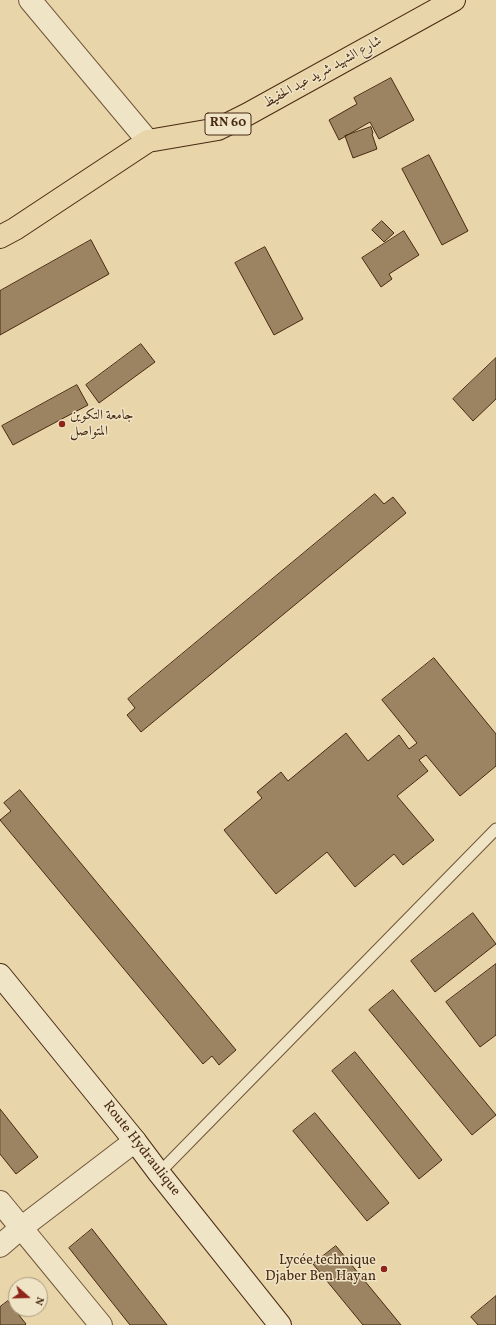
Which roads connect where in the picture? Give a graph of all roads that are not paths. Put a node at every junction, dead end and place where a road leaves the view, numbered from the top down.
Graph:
1 (30, 0) edge
2 (454, 0) edge
3 (148, 141) junction
4 (0, 237) edge
5 (496, 829) edge
6 (0, 975) edge
7 (135, 1141) junction
8 (159, 1173) junction
9 (0, 1202) edge
10 (21, 1228) junction
11 (0, 1246) edge
12 (101, 1325) edge
13 (280, 1325) edge

1 - 3 street
2 - 3 main road, شارع الشهيد شريد عبد الحفيظ / RN 60
3 - 4 main road, شارع الشهيد شريد عبد الحفيظ / RN 60
5 - 8 lane
6 - 7 street, Route Hydraulique
7 - 8 street, Route Hydraulique
7 - 10 street
8 - 13 street, Route Hydraulique
9 - 10 street
10 - 11 street
10 - 12 street

